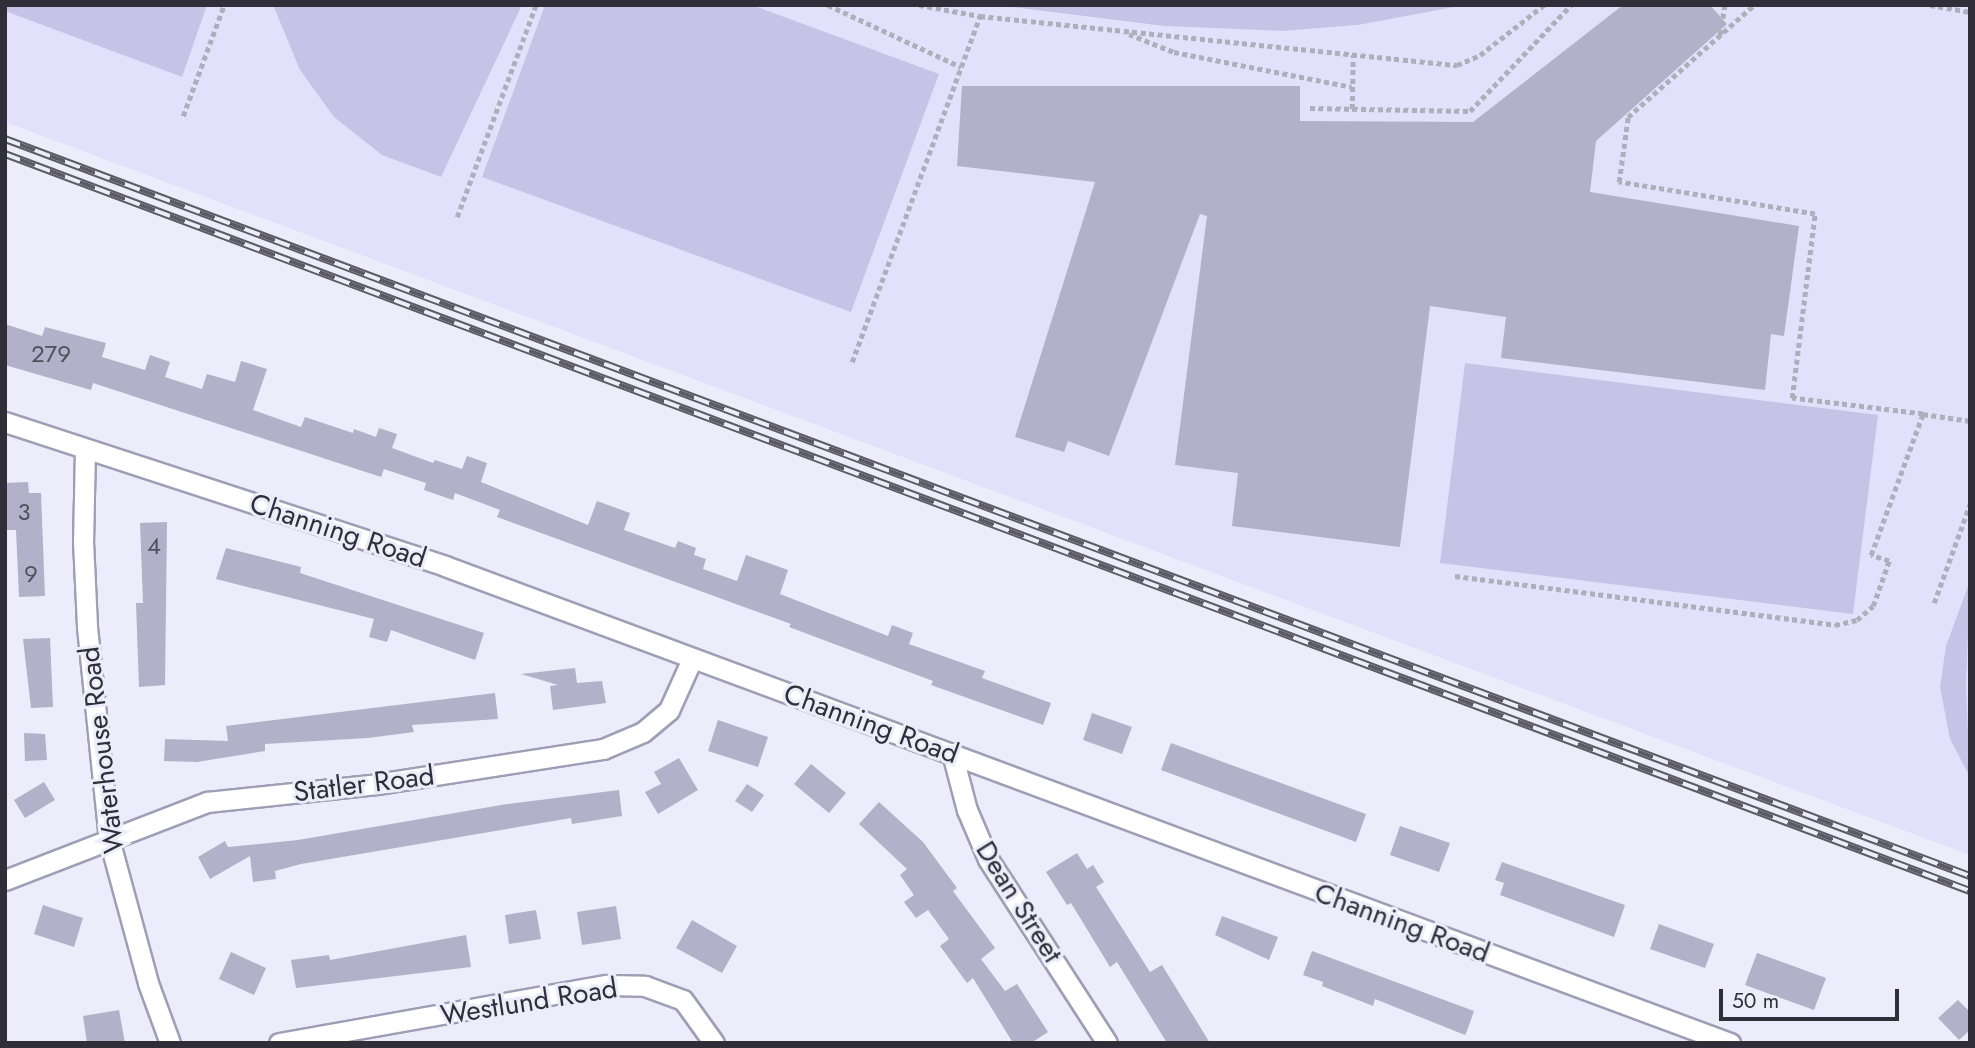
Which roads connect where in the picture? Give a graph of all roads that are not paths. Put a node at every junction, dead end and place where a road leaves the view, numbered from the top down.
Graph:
1 (5, 422) edge
2 (85, 449) junction
3 (692, 660) junction
4 (952, 753) junction
5 (109, 839) junction
6 (5, 880) edge
7 (1696, 1038) edge
8 (170, 1043) edge
9 (279, 1043) edge
10 (714, 1043) edge
11 (1107, 1043) edge
12 (1731, 1043) edge

1 - 2 street, Channing Road
2 - 3 street, Channing Road
2 - 5 street, Waterhouse Road
3 - 4 street, Channing Road
3 - 5 street, Statler Road
4 - 7 street, Channing Road
4 - 11 street, Dean Street
5 - 6 street, Statler Road
5 - 8 street, Waterhouse Road
7 - 12 street, Channing Road
9 - 10 street, Westlund Road

